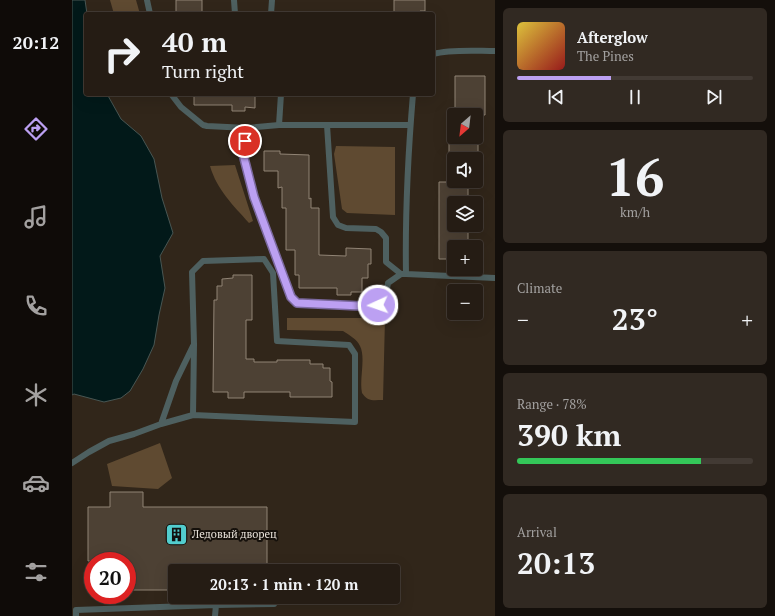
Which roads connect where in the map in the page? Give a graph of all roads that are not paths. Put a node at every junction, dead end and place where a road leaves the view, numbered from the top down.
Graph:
1 (147, 0) edge
2 (234, 0) edge
3 (272, 0) edge
4 (150, 12) edge
5 (234, 12) edge
6 (271, 12) edge
7 (495, 51) edge
8 (435, 53) edge
9 (173, 96) edge
10 (280, 96) edge
11 (413, 96) edge
12 (279, 125) junction
13 (326, 125) junction
14 (410, 125) junction
15 (247, 128) junction
16 (403, 274) junction
17 (495, 278) edge
18 (194, 344) junction
19 (193, 415) junction
20 (161, 424) junction
21 (72, 463) edge
22 (274, 604) dead end
23 (216, 605) junction
24 (76, 616) edge
25 (215, 616) edge

1 - 4 lane
2 - 5 lane
3 - 6 lane
7 - 8 lane
9 - 15 lane
10 - 12 lane
11 - 14 lane
12 - 13 lane
12 - 15 lane
13 - 14 lane
13 - 16 lane
14 - 16 lane
15 - 16 lane
16 - 17 lane
18 - 19 lane
18 - 19 lane
18 - 20 lane
19 - 20 lane
20 - 21 lane
22 - 23 lane
23 - 24 lane
23 - 25 lane

